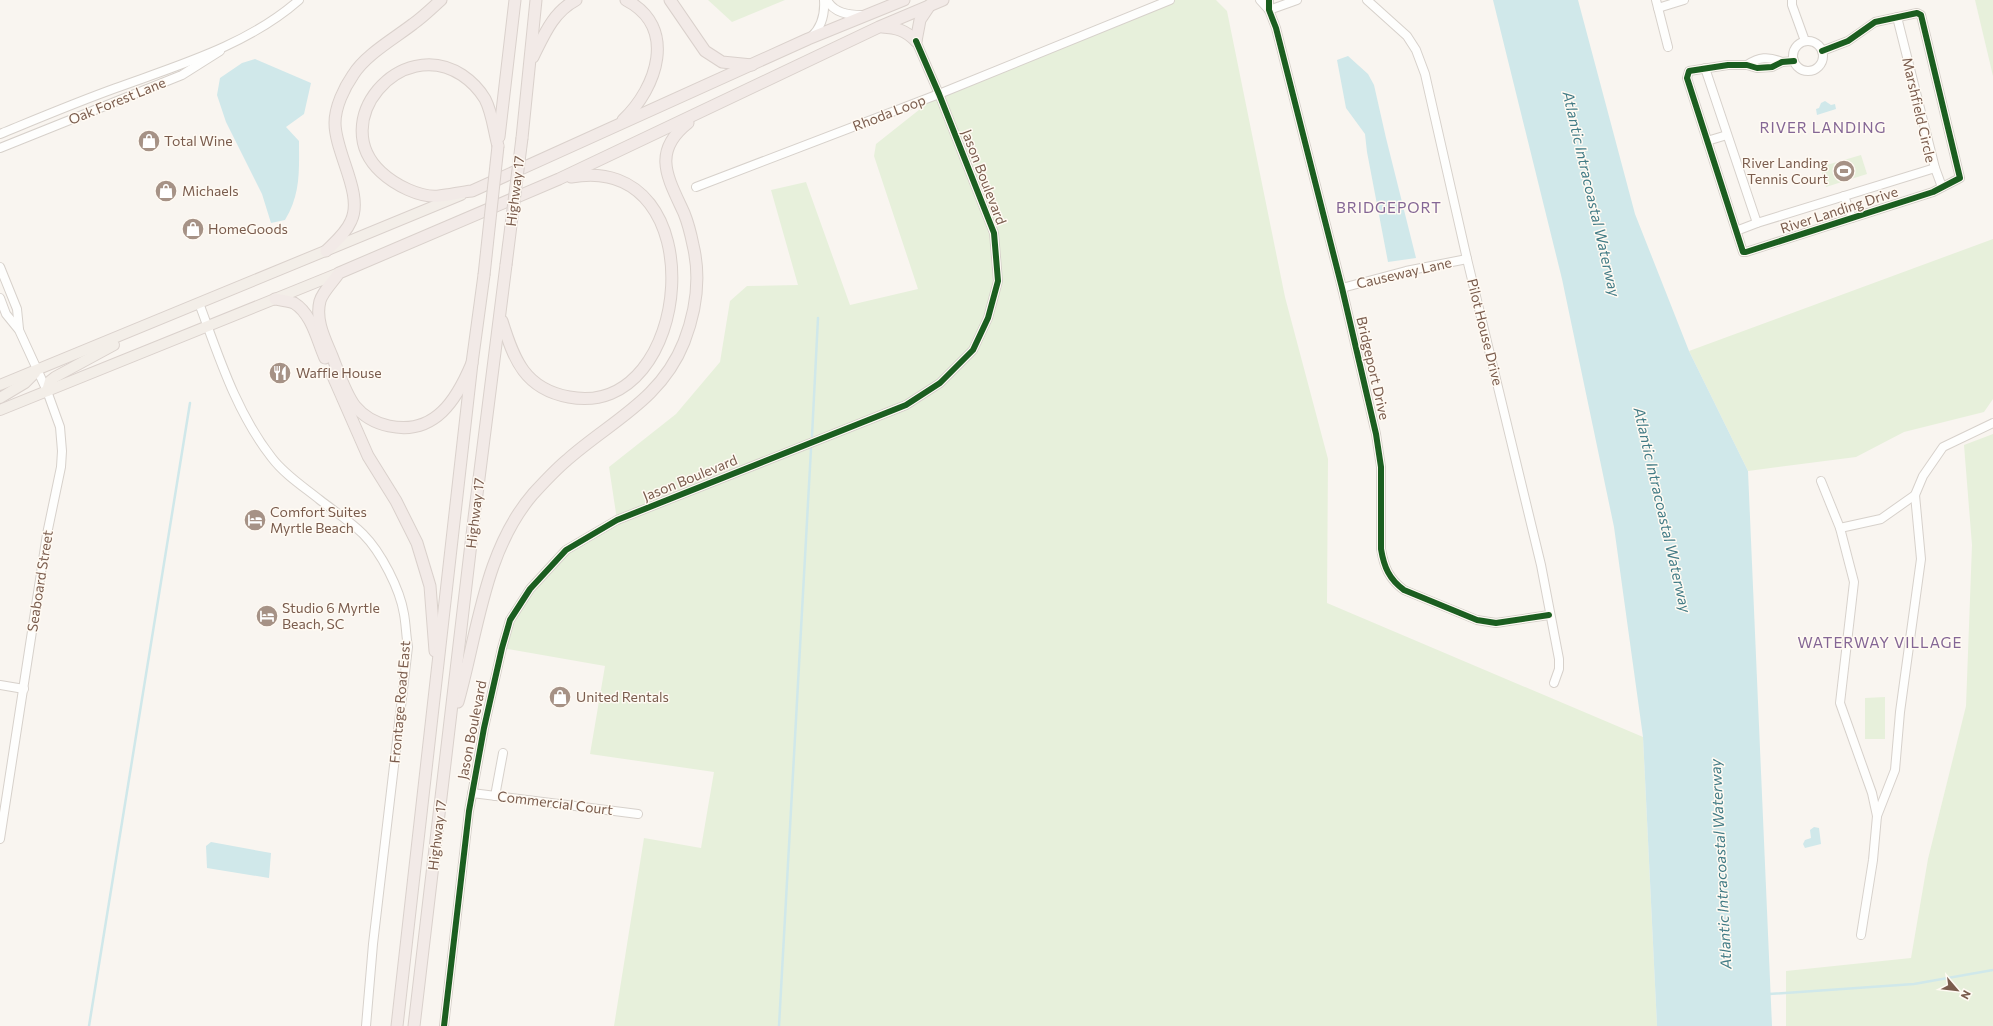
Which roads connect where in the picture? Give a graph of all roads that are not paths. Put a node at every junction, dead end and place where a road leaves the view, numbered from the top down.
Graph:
1 (299, 0) edge
2 (441, 0) edge
3 (515, 0) edge
4 (536, 0) edge
5 (576, 0) edge
6 (626, 0) edge
7 (670, 0) edge
8 (824, 0) edge
9 (827, 0) edge
10 (904, 0) edge
11 (943, 0) edge
12 (1170, 0) edge
13 (1260, 0) edge
14 (1268, 0) edge
15 (1297, 0) edge
16 (1367, 0) edge
17 (1684, 0) edge
18 (1792, 0) edge
19 (1657, 4) edge
20 (930, 6) junction
21 (1269, 10) junction
22 (867, 15) junction
23 (1898, 17) junction
24 (880, 27) junction
25 (808, 39) junction
26 (916, 41) junction
27 (1805, 41) junction
28 (229, 46) junction
29 (1668, 47) dead end
30 (1822, 51) junction
31 (1794, 61) junction
32 (530, 62) junction
33 (753, 65) junction
34 (1705, 68) junction
35 (939, 94) junction
36 (702, 112) junction
37 (614, 127) junction
38 (0, 134) edge
39 (1727, 135) junction
40 (1707, 141) junction
41 (498, 146) junction
42 (0, 148) edge
43 (1935, 168) junction
44 (559, 179) junction
45 (696, 187) dead end
46 (1942, 187) junction
47 (472, 191) junction
48 (1844, 196) junction
49 (1852, 218) junction
50 (1757, 223) junction
51 (1736, 231) junction
52 (326, 251) junction
53 (1467, 259) junction
54 (0, 267) edge
55 (339, 273) junction
56 (1342, 288) junction
57 (0, 298) edge
58 (275, 299) junction
59 (199, 303) junction
60 (500, 317) junction
61 (142, 327) junction
62 (208, 327) junction
63 (19, 330) junction
64 (472, 362) junction
65 (38, 370) junction
66 (0, 385) edge
67 (47, 392) junction
68 (0, 398) edge
69 (0, 410) edge
70 (1993, 423) edge
71 (1821, 481) dead end
72 (1915, 495) junction
73 (1840, 528) junction
74 (1549, 615) junction
75 (437, 678) junction
76 (1554, 682) dead end
77 (0, 685) edge
78 (24, 689) junction
79 (449, 733) junction
80 (503, 753) dead end
81 (472, 793) junction
82 (495, 796) junction
83 (638, 814) dead end
84 (1877, 816) junction
85 (0, 839) edge
86 (1861, 935) dead end
87 (366, 1026) edge
88 (397, 1026) edge
89 (414, 1026) edge
90 (444, 1026) edge

1 - 28 street, Oak Forest Lane
2 - 52 highway
3 - 41 highway, Highway 17
4 - 32 highway, Highway 17
5 - 32 highway
6 - 37 highway
7 - 33 highway
8 - 25 street
9 - 22 street
10 - 22 highway
11 - 20 highway
12 - 35 street, Rhoda Loop
13 - 21 street, Bridgeport Drive
14 - 21 street, Bridgeport Drive
15 - 21 street
16 - 53 street, Pilot House Drive
17 - 19 street
18 - 27 street
19 - 29 street
20 - 24 highway
20 - 26 highway
21 - 56 street, Bridgeport Drive
22 - 25 highway
23 - 30 street, River Landing Drive
23 - 43 street, Marshfield Circle
23 - 46 street, River Landing Drive
24 - 26 highway
24 - 36 highway
25 - 33 highway
26 - 35 street, Jason Boulevard
27 - 30 street
27 - 31 street
28 - 38 street, Oak Forest Lane
28 - 42 street, Oak Forest Lane
30 - 31 street
31 - 34 street, River Landing Drive
32 - 60 highway, Highway 17, bridge
33 - 37 highway
34 - 39 street
34 - 40 street, River Landing Drive
35 - 45 street, Rhoda Loop
35 - 81 street, Jason Boulevard
36 - 44 highway
36 - 79 highway
37 - 47 highway
39 - 40 street
39 - 50 street
40 - 51 street, River Landing Drive
41 - 47 highway
41 - 64 highway, Highway 17, bridge
43 - 46 street
43 - 48 street, Marshfield Circle
44 - 55 highway
44 - 60 highway
46 - 49 street, River Landing Drive
47 - 52 main road
48 - 49 street
48 - 50 street, Marshfield Circle
49 - 51 street, River Landing Drive
50 - 51 street, Marshfield Circle
52 - 59 main road
53 - 56 street, Causeway Lane
53 - 74 street, Pilot House Drive
54 - 63 street, Seaboard Street
55 - 58 main road
55 - 64 highway
56 - 74 street, Bridgeport Drive
57 - 63 street, Seaboard Street
58 - 62 main road
58 - 75 highway
59 - 61 main road
59 - 62 street, Frontage Road East
60 - 79 highway, Highway 17
61 - 65 main road
61 - 67 main road
62 - 67 main road
62 - 87 street, Frontage Road East
63 - 65 street, Seaboard Street
64 - 75 highway, Highway 17
65 - 66 main road
65 - 67 street, Seaboard Street
65 - 68 main road
67 - 69 main road
67 - 78 street, Seaboard Street
70 - 72 street
71 - 73 street
72 - 73 street
72 - 84 street
73 - 84 street
74 - 76 street, Pilot House Drive
75 - 88 highway, Highway 17
77 - 78 street
78 - 85 street, Seaboard Street
79 - 89 highway, Highway 17
80 - 82 street
81 - 82 street, Commercial Court
81 - 90 street, Jason Boulevard
82 - 83 street, Commercial Court
84 - 86 street

